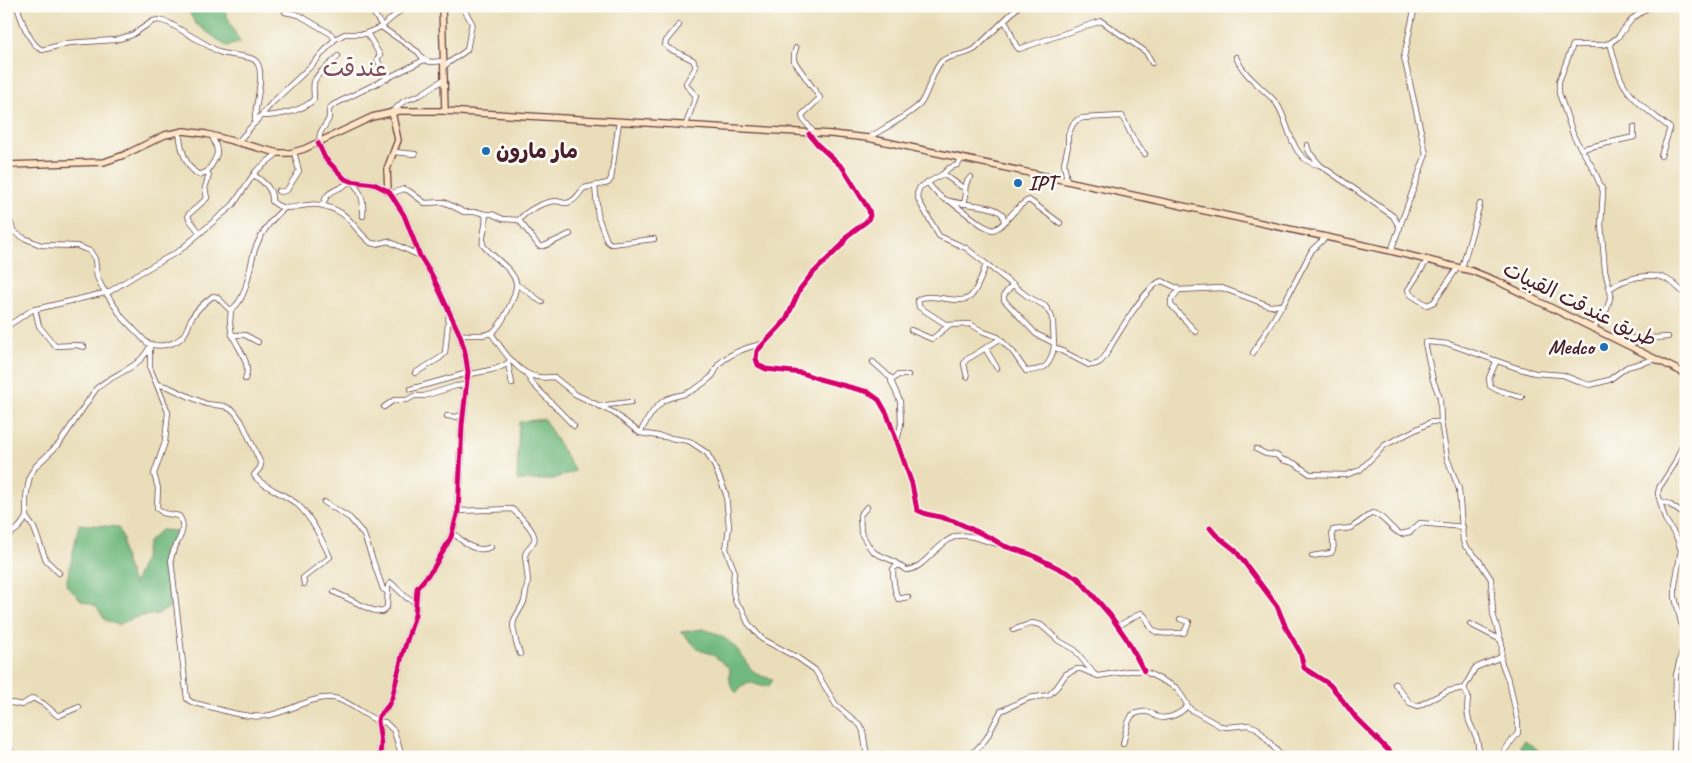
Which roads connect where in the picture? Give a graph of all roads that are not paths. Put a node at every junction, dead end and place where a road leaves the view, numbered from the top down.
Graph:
1 (17, 6) edge
2 (358, 6) edge
3 (406, 6) edge
4 (442, 6) edge
5 (462, 6) edge
6 (1019, 6) edge
7 (1415, 6) edge
8 (1650, 6) edge
9 (285, 12) dead end
10 (1004, 21) junction
11 (679, 24) dead end
12 (381, 27) junction
13 (366, 33) junction
14 (335, 39) junction
15 (1610, 43) junction
16 (796, 48) dead end
17 (338, 56) dead end
18 (1236, 57) dead end
19 (424, 60) junction
20 (1152, 62) dead end
21 (444, 64) junction
22 (387, 79) junction
23 (443, 80) junction
24 (392, 112) junction
25 (445, 112) junction
26 (261, 116) junction
27 (619, 121) junction
28 (255, 123) junction
29 (685, 127) junction
30 (1634, 127) dead end
31 (180, 132) junction
32 (812, 134) junction
33 (212, 136) junction
34 (868, 138) junction
35 (319, 142) junction
36 (237, 143) junction
37 (1307, 145) dead end
38 (1581, 149) junction
39 (294, 152) junction
40 (394, 152) junction
41 (278, 153) junction
42 (415, 154) dead end
43 (1145, 154) dead end
44 (1661, 156) dead end
45 (963, 158) junction
46 (6, 165) edge
47 (1320, 165) junction
48 (208, 172) junction
49 (943, 174) junction
50 (254, 175) junction
51 (971, 177) dead end
52 (1067, 181) junction
53 (351, 182) junction
54 (927, 182) junction
55 (595, 186) junction
56 (965, 189) junction
57 (278, 191) dead end
58 (390, 193) junction
59 (952, 203) junction
60 (964, 204) junction
61 (1480, 204) dead end
62 (323, 205) junction
63 (285, 208) junction
64 (6, 212) edge
65 (484, 214) junction
66 (363, 216) dead end
67 (519, 220) junction
68 (1004, 222) junction
69 (1060, 224) dead end
70 (1400, 228) junction
71 (200, 233) junction
72 (570, 234) dead end
73 (1326, 237) junction
74 (654, 239) dead end
75 (1391, 251) junction
76 (420, 256) junction
77 (1428, 259) junction
78 (986, 265) junction
79 (1460, 267) junction
80 (1013, 284) junction
81 (516, 285) junction
82 (1611, 288) junction
83 (1178, 290) junction
84 (106, 293) junction
85 (1686, 295) edge
86 (542, 302) dead end
87 (1283, 305) junction
88 (35, 309) junction
89 (231, 310) junction
90 (449, 312) junction
91 (948, 326) junction
92 (6, 327) edge
93 (1593, 329) junction
94 (911, 330) dead end
95 (1196, 332) dead end
96 (491, 333) junction
97 (460, 335) junction
98 (233, 336) junction
99 (1668, 336) dead end
100 (1614, 338) junction
101 (1000, 339) junction
102 (258, 342) dead end
103 (763, 344) junction
104 (150, 345) junction
105 (1054, 345) junction
106 (84, 347) dead end
107 (985, 348) junction
108 (1253, 353) dead end
109 (1656, 359) junction
110 (509, 362) junction
111 (873, 362) dead end
112 (1496, 362) junction
113 (997, 368) dead end
114 (526, 372) junction
115 (415, 373) dead end
116 (468, 374) junction
117 (1686, 374) edge
118 (908, 375) dead end
119 (967, 377) dead end
120 (245, 379) dead end
121 (892, 379) junction
122 (157, 384) junction
123 (512, 384) dead end
124 (466, 385) junction
125 (411, 389) dead end
126 (1522, 397) dead end
127 (631, 402) dead end
128 (596, 406) junction
129 (384, 407) dead end
130 (463, 415) junction
131 (447, 416) dead end
132 (1441, 422) junction
133 (574, 426) dead end
134 (640, 433) junction
135 (1686, 437) edge
136 (896, 442) junction
137 (1256, 449) dead end
138 (1660, 501) junction
139 (324, 502) dead end
140 (867, 507) dead end
141 (458, 511) junction
142 (1686, 516) edge
143 (26, 517) junction
144 (1463, 527) junction
145 (1210, 528) dead end
146 (454, 532) junction
147 (6, 536) edge
148 (1000, 544) junction
149 (491, 547) dead end
150 (1312, 556) dead end
151 (898, 565) junction
152 (59, 573) dead end
153 (304, 584) dead end
154 (334, 592) dead end
155 (388, 592) junction
156 (908, 597) dead end
157 (416, 602) junction
158 (1180, 619) dead end
159 (1470, 624) dead end
160 (1118, 626) junction
161 (1013, 630) dead end
162 (1686, 639) edge
163 (1501, 640) junction
164 (520, 654) dead end
165 (1501, 657) junction
166 (1144, 671) junction
167 (1095, 675) junction
168 (1395, 684) dead end
169 (1464, 688) junction
170 (6, 702) edge
171 (1187, 706) junction
172 (79, 707) dead end
173 (378, 722) junction
174 (6, 741) edge
175 (1123, 744) dead end
176 (968, 756) edge
177 (14, 757) edge
178 (380, 757) edge
179 (402, 757) edge
180 (867, 757) edge
181 (1282, 757) edge
182 (1299, 757) edge
183 (1307, 757) edge
184 (1395, 757) edge
185 (1480, 757) edge
186 (1503, 757) edge
187 (1674, 757) edge

1 - 28 street
2 - 12 street
3 - 12 street
4 - 21 main road
5 - 21 street
6 - 10 street
7 - 70 street
8 - 15 street
9 - 14 street
10 - 20 street
10 - 34 street
11 - 29 street
12 - 13 street
12 - 19 street
13 - 14 street
13 - 22 street
14 - 26 street
15 - 38 street
15 - 44 street
16 - 32 street
17 - 26 street
18 - 47 street
19 - 21 street
19 - 22 street
21 - 23 main road
22 - 35 street
23 - 24 street
23 - 25 main road
24 - 25 main road, طريق عندقت القبيات
24 - 35 main road, طريق عندقت القبيات
24 - 40 main road
25 - 27 main road, طريق عندقت القبيات
26 - 28 street
27 - 29 main road, طريق عندقت القبيات
27 - 55 street
28 - 36 street
29 - 32 main road, طريق عندقت القبيات
30 - 38 street
31 - 33 main road, طريق عندقت القبيات
31 - 46 main road
31 - 48 street
32 - 34 main road, طريق عندقت القبيات
32 - 103 street
33 - 36 main road, طريق عندقت القبيات
33 - 48 street
34 - 45 main road, طريق عندقت القبيات
35 - 39 main road, طريق عندقت القبيات
35 - 53 main road
36 - 41 main road, طريق عندقت القبيات
37 - 47 street
38 - 82 street
39 - 41 main road, طريق عندقت القبيات
39 - 57 street
40 - 42 street
40 - 58 main road
41 - 50 street
43 - 52 street
45 - 49 street
45 - 52 main road, طريق عندقت القبيات
47 - 70 street
48 - 71 street
49 - 54 street
49 - 56 street
50 - 63 street
50 - 71 street
51 - 56 street
52 - 73 main road, طريق عندقت القبيات
53 - 58 main road
53 - 62 street
53 - 66 street
54 - 59 street
54 - 78 street
55 - 67 street
55 - 74 street
56 - 60 street
58 - 65 street
58 - 76 main road
59 - 60 street
59 - 68 street
60 - 68 street
61 - 79 street
62 - 63 street
62 - 76 street
63 - 89 street
64 - 84 street
65 - 67 street
65 - 81 street
67 - 72 street
68 - 69 street
70 - 75 street
71 - 84 street
73 - 75 main road, طريق عندقت القبيات
73 - 87 street
75 - 77 main road, طريق عندقت القبيات
76 - 90 main road
77 - 79 main road, طريق عندقت القبيات
77 - 79 street
78 - 80 street
78 - 91 street
79 - 93 main road, طريق عندقت القبيات
80 - 105 street
80 - 105 street
81 - 86 street
81 - 96 street
82 - 85 street
82 - 93 street
83 - 87 street
83 - 95 street
83 - 105 street
84 - 88 street
84 - 104 street
87 - 108 street
88 - 92 street
88 - 106 street
89 - 98 street
89 - 104 street
90 - 97 main road
90 - 115 street
91 - 94 street
91 - 101 street
93 - 100 main road, طريق عندقت القبيات
96 - 97 street
96 - 110 street
97 - 116 main road
98 - 102 street
98 - 120 street
99 - 100 street
100 - 109 main road, طريق عندقت القبيات
101 - 105 street
101 - 107 street
103 - 134 street
103 - 136 street
104 - 122 street
104 - 143 street
107 - 113 street
107 - 119 street
109 - 112 street
109 - 117 main road, طريق عندقت القبيات
110 - 114 street
110 - 116 street
110 - 123 street
111 - 121 street
112 - 126 street
112 - 132 street
114 - 128 street
114 - 133 street
116 - 124 main road
116 - 125 street
118 - 121 street
121 - 136 street
122 - 153 street
122 - 173 street
124 - 129 street
124 - 130 main road
127 - 128 street
128 - 134 street
130 - 131 street
130 - 141 main road
132 - 137 street
132 - 144 street
134 - 180 street
135 - 138 street
136 - 148 street
138 - 142 street
138 - 162 street
139 - 155 street
140 - 151 street
141 - 146 main road
141 - 164 street
143 - 147 street
143 - 152 street
144 - 150 street
144 - 163 street
145 - 184 street
146 - 149 street
146 - 157 main road
148 - 151 street
148 - 160 street
151 - 156 street
154 - 155 street
155 - 157 street
157 - 173 main road
158 - 160 street
159 - 163 street
160 - 166 street
161 - 167 street
162 - 187 street
163 - 165 street
165 - 169 street
165 - 186 street
166 - 167 street
166 - 171 street
167 - 176 street
168 - 169 street
169 - 185 street
170 - 172 street
171 - 175 street
171 - 181 street
173 - 178 main road
173 - 179 street
174 - 177 street
182 - 183 street

